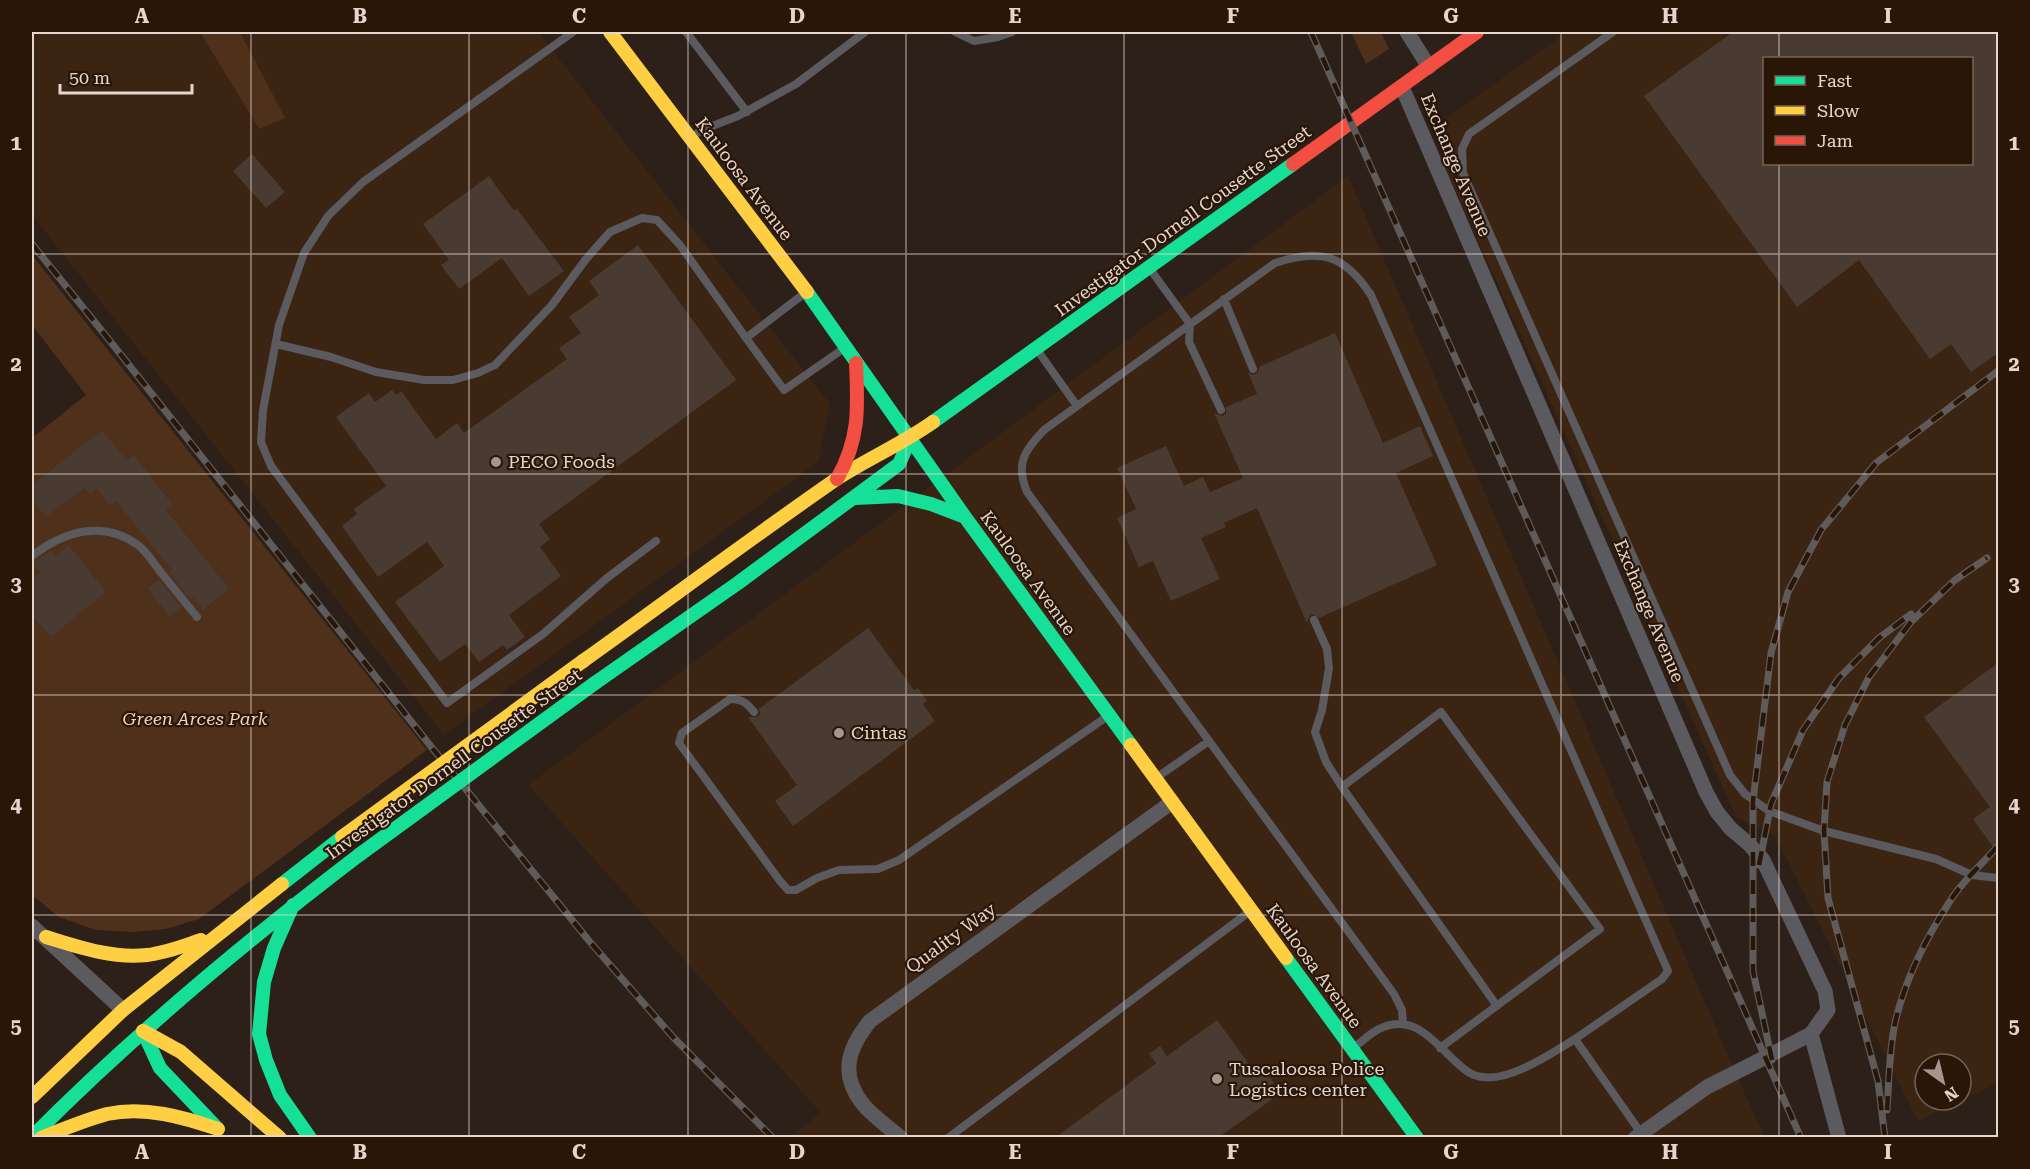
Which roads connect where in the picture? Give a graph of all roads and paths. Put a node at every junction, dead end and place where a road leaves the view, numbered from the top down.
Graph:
1 (573, 32) edge
2 (610, 32) edge
3 (686, 32) edge
4 (865, 32) edge
5 (955, 32) edge
6 (1012, 32) edge
7 (1407, 32) edge
8 (1477, 32) edge
9 (1613, 32) edge
10 (1428, 67) junction
11 (1402, 87) junction
12 (747, 112) junction
13 (690, 138) junction
14 (1149, 268) junction
15 (806, 292) junction
16 (1224, 299) junction
17 (1190, 324) junction
18 (746, 338) junction
19 (276, 344) junction
20 (845, 347) junction
21 (1036, 349) junction
22 (856, 363) junction
23 (1253, 369) dead end
24 (1077, 406) junction
25 (1221, 410) dead end
26 (910, 440) junction
27 (837, 478) junction
28 (855, 498) junction
29 (965, 518) junction
30 (656, 541) dead end
31 (32, 556) edge
32 (197, 617) dead end
33 (1314, 620) dead end
34 (754, 712) dead end
35 (1109, 716) junction
36 (1209, 741) junction
37 (1155, 779) junction
38 (1342, 788) junction
39 (1172, 802) junction
40 (1998, 878) edge
41 (293, 905) junction
42 (1251, 911) junction
43 (32, 926) edge
44 (216, 935) junction
45 (45, 937) junction
46 (1497, 1006) junction
47 (133, 1021) junction
48 (1403, 1023) junction
49 (1811, 1034) junction
50 (1575, 1039) junction
51 (1440, 1048) junction
52 (1352, 1049) junction
53 (32, 1097) edge
54 (223, 1133) edge
55 (1638, 1135) edge
56 (32, 1137) edge
57 (41, 1137) edge
58 (279, 1137) edge
59 (310, 1137) edge
60 (902, 1137) edge
61 (948, 1137) edge
62 (1417, 1137) edge
63 (1839, 1137) edge

1 - 19 lane
2 - 13 main road, Kauloosa Avenue
3 - 12 lane
4 - 12 lane
5 - 6 lane
7 - 10 street, Exchange Avenue
8 - 10 main road, Investigator Dornell Cousette Street
9 - 40 lane
10 - 11 main road, Investigator Dornell Cousette Street
11 - 14 main road, Investigator Dornell Cousette Street
11 - 49 street, Exchange Avenue
12 - 13 lane
13 - 15 main road, Kauloosa Avenue
14 - 17 lane
14 - 21 main road, Investigator Dornell Cousette Street
15 - 18 lane
15 - 20 main road, Kauloosa Avenue
16 - 17 lane
16 - 23 lane
16 - 50 lane
17 - 24 lane
17 - 25 lane
18 - 19 lane
18 - 20 lane
19 - 30 lane
20 - 22 main road, Kauloosa Avenue
21 - 24 lane
21 - 26 main road, Investigator Dornell Cousette Street
22 - 26 main road, Kauloosa Avenue
22 - 27 main road
24 - 36 lane
26 - 27 main road, Investigator Dornell Cousette Street
26 - 28 main road, Investigator Dornell Cousette Street
26 - 29 main road, Kauloosa Avenue
27 - 44 main road, Investigator Dornell Cousette Street, bridge
28 - 29 main road
28 - 41 main road, Investigator Dornell Cousette Street, bridge
29 - 35 main road, Kauloosa Avenue
31 - 32 lane
33 - 38 lane
34 - 35 lane
35 - 37 main road, Kauloosa Avenue
36 - 37 lane
36 - 48 lane
37 - 39 main road, Kauloosa Avenue
38 - 46 lane
38 - 46 lane
39 - 42 main road, Kauloosa Avenue
39 - 60 street, Quality Way
41 - 47 main road, Investigator Dornell Cousette Street
41 - 59 main road
42 - 52 main road, Kauloosa Avenue
42 - 61 lane
43 - 45 street
44 - 45 main road
44 - 47 main road, Investigator Dornell Cousette Street
45 - 47 street
46 - 51 lane
47 - 53 main road, Investigator Dornell Cousette Street
47 - 54 main road
47 - 56 main road, Investigator Dornell Cousette Street
47 - 58 main road
48 - 51 lane
48 - 52 lane
49 - 55 street
49 - 63 street
50 - 51 lane
50 - 55 lane
52 - 62 main road, Kauloosa Avenue
54 - 57 main road

